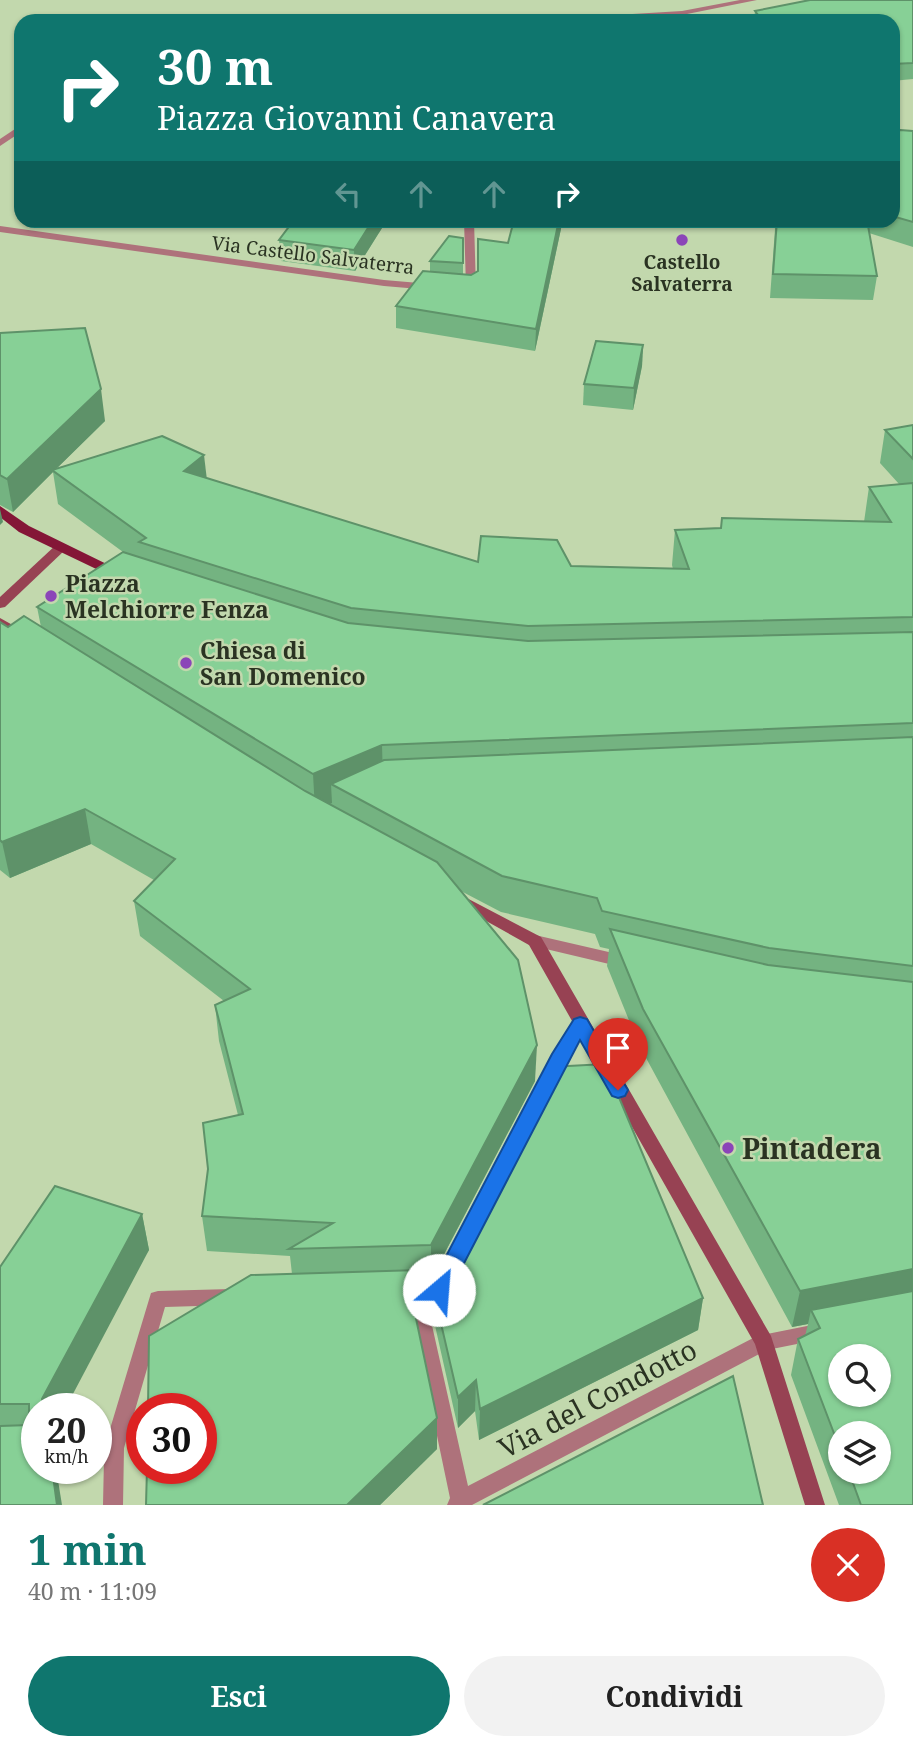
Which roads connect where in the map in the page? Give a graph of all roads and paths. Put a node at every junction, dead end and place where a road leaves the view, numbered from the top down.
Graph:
1 (753, 0) edge
2 (666, 14) edge
3 (14, 133) edge
4 (0, 144) edge
5 (469, 228) edge
6 (0, 229) edge
7 (446, 288) edge
8 (459, 289) edge
9 (0, 510) edge
10 (61, 547) junction
11 (142, 583) edge
12 (0, 604) edge
13 (0, 622) edge
14 (40, 647) edge
15 (442, 890) edge
16 (535, 941) junction
17 (642, 966) edge
18 (580, 1024) junction
19 (536, 1104) edge
20 (452, 1265) edge
21 (439, 1290) junction
22 (412, 1291) edge
23 (252, 1296) edge
24 (845, 1327) edge
25 (764, 1342) junction
26 (112, 1429) edge
27 (110, 1484) edge
28 (459, 1503) edge
29 (113, 1505) edge
30 (815, 1505) edge

1 - 2 street
3 - 4 street
5 - 8 street
6 - 7 street, Via Castello Salvaterra
9 - 10 main road
10 - 11 main road
10 - 12 main road
13 - 14 main road
15 - 16 main road
16 - 17 street
16 - 18 main road
18 - 19 street
18 - 25 main road
20 - 21 street
21 - 22 street
21 - 28 street
23 - 26 street
24 - 25 street, Via del Condotto
25 - 28 street, Via del Condotto
25 - 30 main road
27 - 29 street

